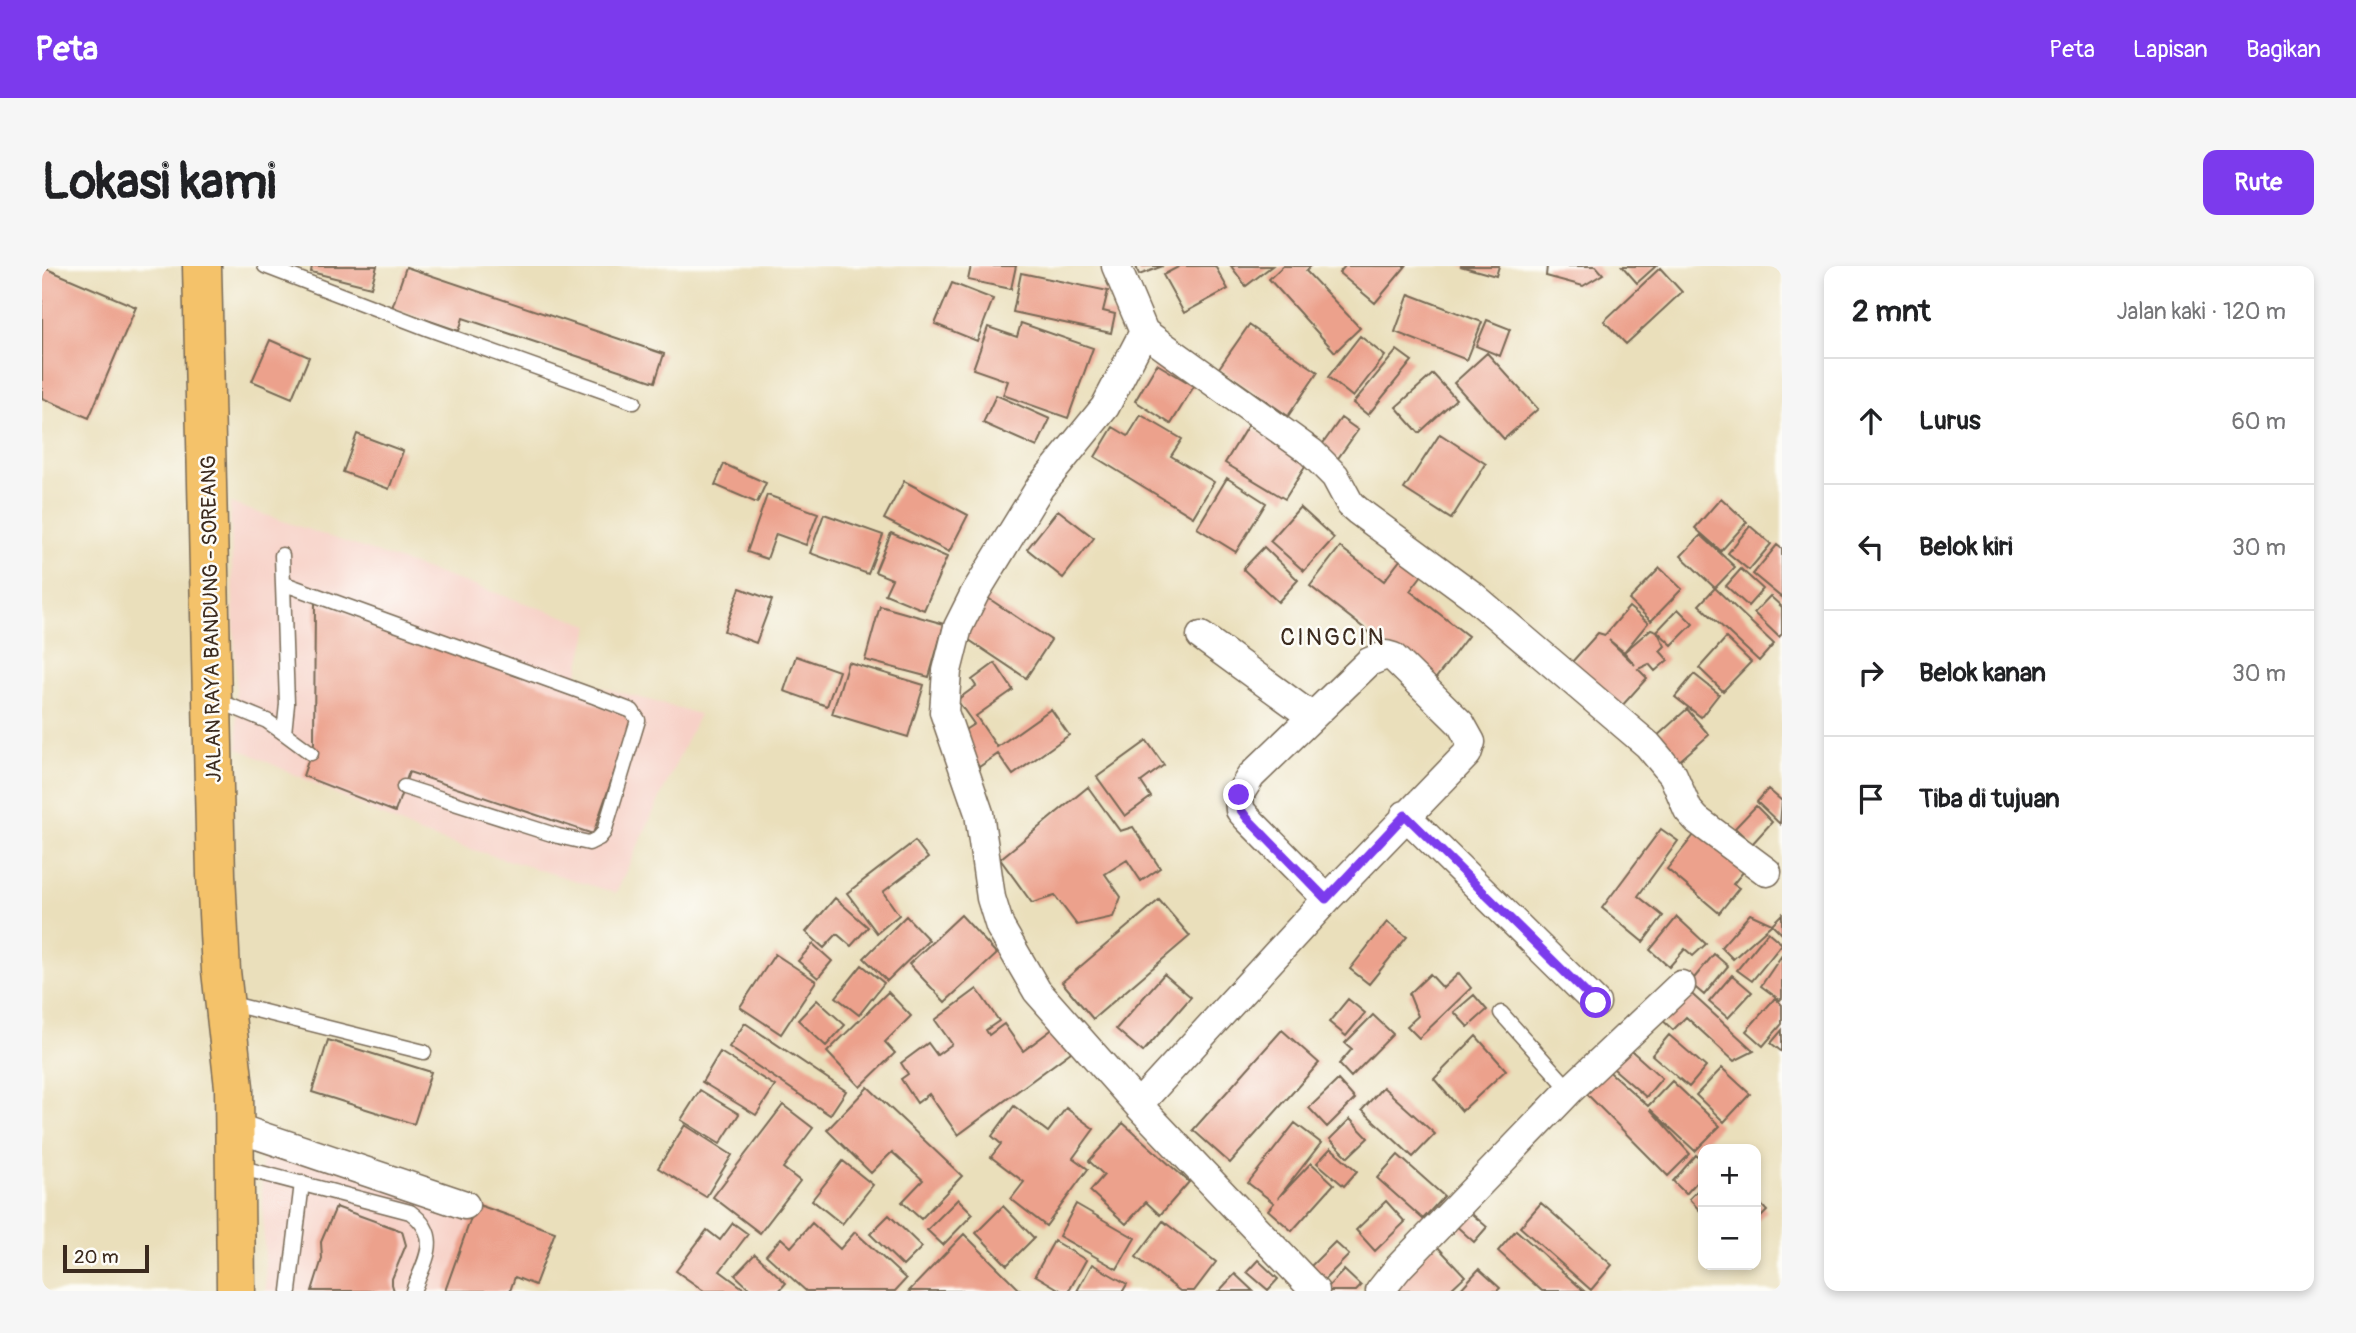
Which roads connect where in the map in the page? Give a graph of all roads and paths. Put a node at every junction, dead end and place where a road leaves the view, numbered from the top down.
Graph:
1 (202, 266) edge
2 (265, 266) edge
3 (1116, 266) edge
4 (1144, 332) junction
5 (634, 402) dead end
6 (282, 555) dead end
7 (285, 584) junction
8 (1201, 636) dead end
9 (213, 699) junction
10 (1312, 717) junction
11 (284, 733) junction
12 (311, 753) dead end
13 (404, 787) dead end
14 (1405, 815) junction
15 (1767, 872) dead end
16 (1326, 899) junction
17 (1681, 985) dead end
18 (221, 992) junction
19 (1596, 1003) dead end
20 (1501, 1013) dead end
21 (424, 1052) dead end
22 (1570, 1090) junction
23 (1138, 1105) junction
24 (234, 1127) junction
25 (234, 1166) junction
26 (302, 1183) junction
27 (465, 1205) dead end
28 (211, 1291) edge
29 (236, 1291) edge
30 (289, 1291) edge
31 (413, 1291) edge
32 (1315, 1291) edge
33 (1380, 1291) edge

1 - 9 main road, JALAN RAYA BANDUNG - SOREANG
2 - 5 lane
3 - 4 street
4 - 15 street
4 - 23 street
6 - 7 lane
7 - 11 lane
7 - 13 lane
8 - 10 street
9 - 11 lane
9 - 18 main road, JALAN RAYA BANDUNG - SOREANG
10 - 14 street
10 - 16 street
11 - 12 lane
14 - 16 street
14 - 19 street
16 - 23 street
17 - 22 street
18 - 21 lane
18 - 24 main road, JALAN RAYA BANDUNG - SOREANG
18 - 28 main road, JALAN RAYA BANDUNG - SOREANG
20 - 22 lane
22 - 33 street
23 - 32 street
24 - 25 main road, JALAN RAYA BANDUNG - SOREANG
24 - 27 street
25 - 26 lane
25 - 29 main road, JALAN RAYA BANDUNG - SOREANG
26 - 30 lane
26 - 31 lane

